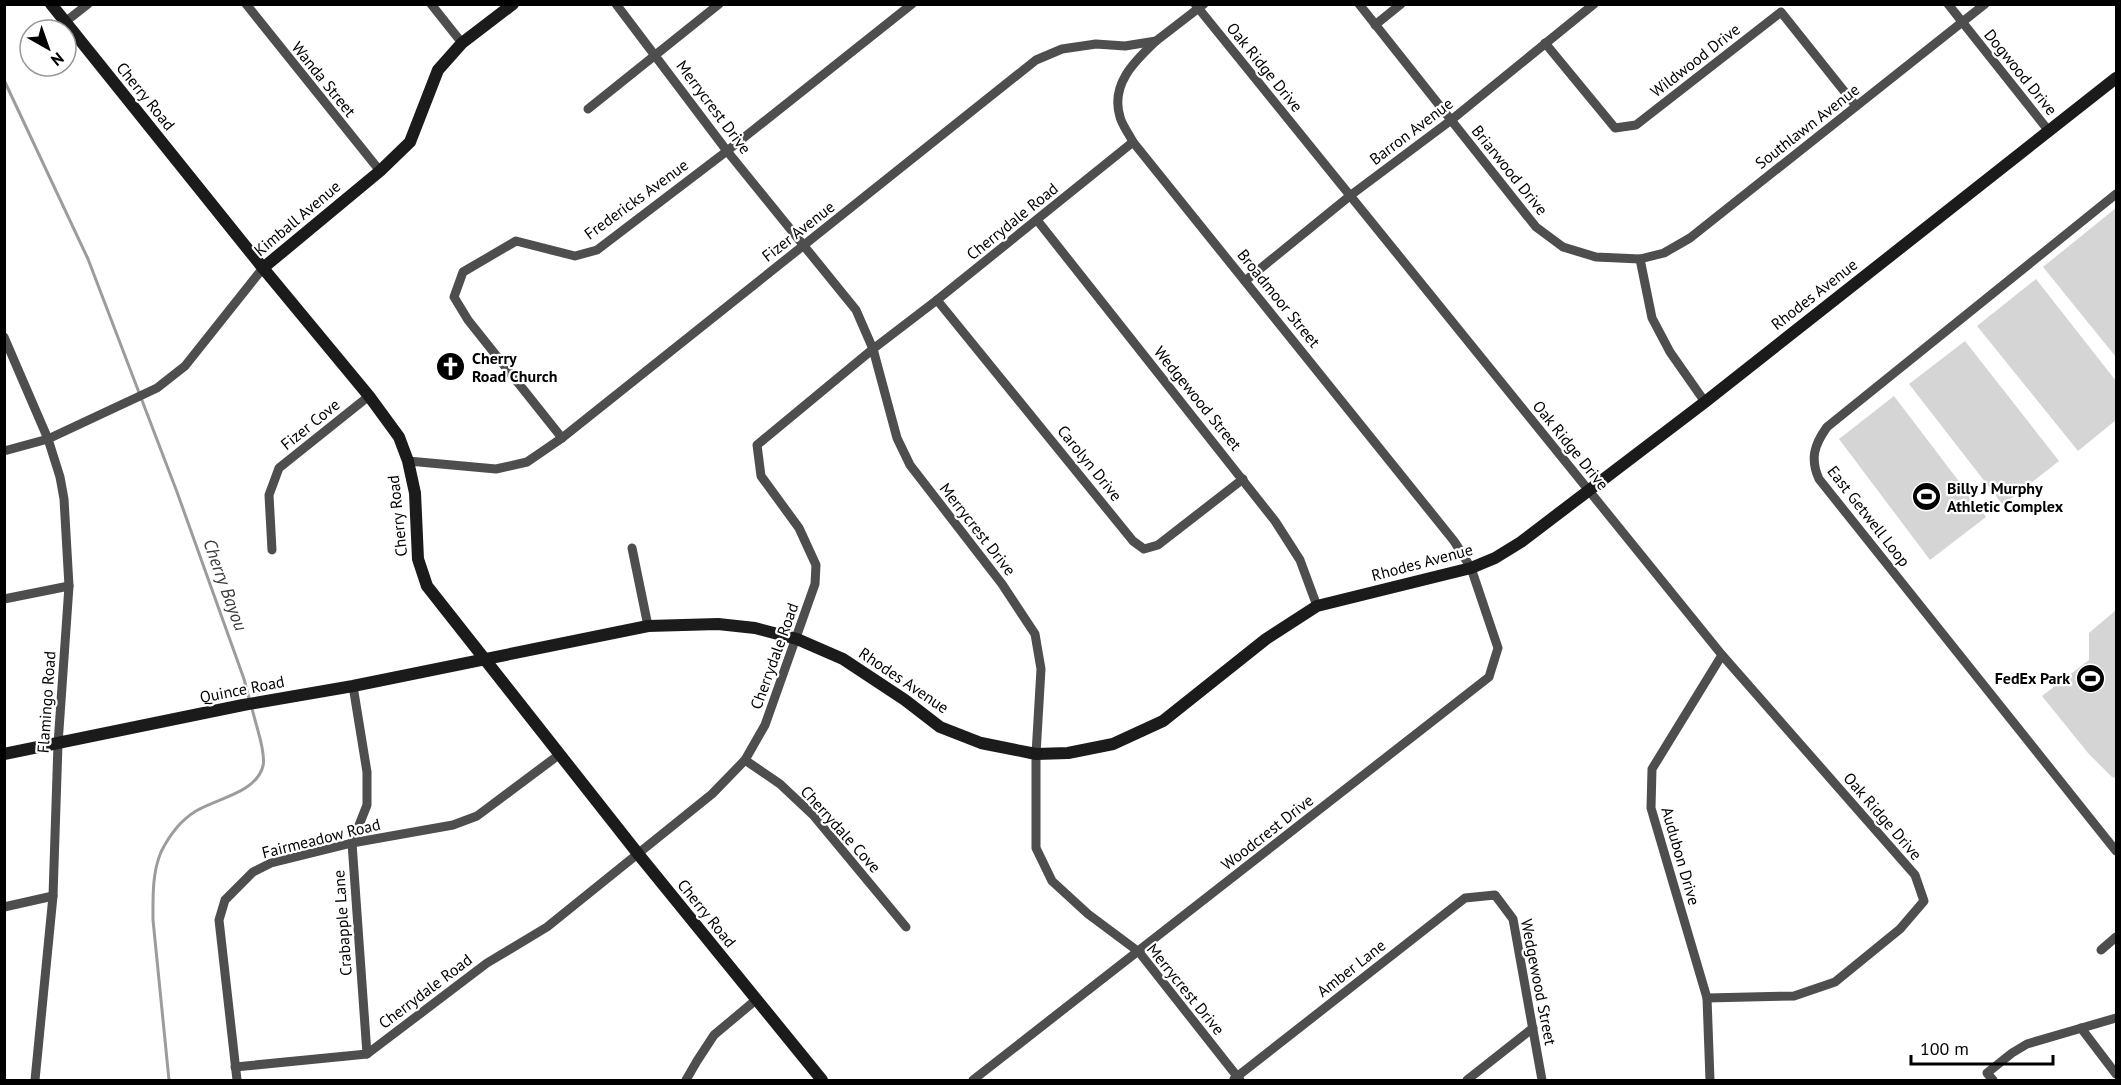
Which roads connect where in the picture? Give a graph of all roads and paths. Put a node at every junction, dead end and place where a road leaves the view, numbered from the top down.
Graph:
1 (51, 4) edge
2 (88, 4) edge
3 (246, 4) edge
4 (431, 4) edge
5 (513, 4) edge
6 (616, 4) edge
7 (719, 4) edge
8 (912, 4) edge
9 (1359, 4) edge
10 (1401, 4) edge
11 (1594, 4) edge
12 (1948, 4) edge
13 (1985, 4) edge
14 (1199, 6) edge
15 (62, 18) edge
16 (70, 18) edge
17 (1962, 23) junction
18 (1375, 25) junction
19 (78, 38) edge
20 (1156, 41) junction
21 (462, 43) junction
22 (1545, 43) junction
23 (655, 56) junction
24 (2116, 78) edge
25 (1856, 106) junction
26 (588, 109) dead end
27 (1450, 121) junction
28 (2048, 130) junction
29 (1133, 142) junction
30 (727, 151) junction
31 (380, 171) junction
32 (2116, 194) edge
33 (1351, 195) junction
34 (1037, 220) junction
35 (804, 245) junction
36 (1640, 259) junction
37 (263, 268) junction
38 (1245, 281) junction
39 (937, 300) junction
40 (4, 337) edge
41 (873, 349) junction
42 (369, 396) junction
43 (1705, 402) junction
44 (562, 438) junction
45 (48, 439) junction
46 (4, 451) edge
47 (408, 461) junction
48 (1243, 479) junction
49 (1588, 490) junction
50 (632, 548) dead end
51 (272, 550) dead end
52 (1471, 568) junction
53 (69, 586) junction
54 (4, 599) edge
55 (1317, 606) junction
56 (648, 626) junction
57 (797, 639) junction
58 (1722, 655) junction
59 (485, 659) junction
60 (353, 686) junction
61 (58, 744) junction
62 (4, 754) edge
63 (560, 754) junction
64 (1036, 754) junction
65 (745, 760) junction
66 (352, 843) junction
67 (2116, 851) edge
68 (639, 855) junction
69 (1495, 895) joint
70 (52, 896) junction
71 (4, 907) edge
72 (906, 927) dead end
73 (2116, 937) edge
74 (2101, 950) dead end
75 (1139, 952) junction
76 (1707, 998) junction
77 (757, 999) junction
78 (2116, 1018) edge
79 (2081, 1028) junction
80 (1533, 1029) junction
81 (367, 1054) junction
82 (235, 1067) junction
83 (2116, 1074) edge
84 (1990, 1077) edge
85 (1236, 1079) edge
86 (35, 1080) edge
87 (237, 1080) edge
88 (686, 1080) edge
89 (822, 1080) edge
90 (974, 1080) edge
91 (1467, 1080) edge
92 (1542, 1080) edge
93 (1710, 1080) edge

1 - 15 main road, Cherry Road
2 - 16 street
3 - 31 street, Wanda Street
4 - 21 street
5 - 21 main road, Kimball Avenue
6 - 23 street, Merrycrest Drive
7 - 23 street
8 - 30 street, Fredericks Avenue
9 - 18 street, Briarwood Drive
10 - 18 street
11 - 22 street, Barron Avenue
12 - 17 street, Dogwood Drive
13 - 17 street, Southlawn Avenue
14 - 20 street, Fizer Avenue
14 - 33 street, Oak Ridge Drive
17 - 25 street, Southlawn Avenue
17 - 28 street, Dogwood Drive
18 - 27 street, Briarwood Drive
19 - 37 main road, Cherry Road
20 - 29 street, Broadmoor Street
20 - 35 street, Fizer Avenue
21 - 31 main road, Kimball Avenue
22 - 25 street, Wildwood Drive
22 - 27 street, Barron Avenue
23 - 26 street
23 - 30 street, Merrycrest Drive
24 - 28 main road, Rhodes Avenue
25 - 36 street, Southlawn Avenue
27 - 33 street, Barron Avenue
27 - 36 street, Briarwood Drive
28 - 43 main road, Rhodes Avenue
29 - 34 street, Cherrydale Road
29 - 38 street, Broadmoor Street
30 - 35 street, Merrycrest Drive
30 - 44 street, Fredericks Avenue
31 - 37 main road, Kimball Avenue
32 - 67 street, East Getwell Loop
33 - 38 street, Barron Avenue
33 - 49 street, Oak Ridge Drive
34 - 39 street, Cherrydale Road
34 - 48 street, Wedgewood Street
35 - 41 street, Merrycrest Drive
35 - 44 street, Fizer Avenue
36 - 43 street
37 - 42 main road, Cherry Road
37 - 45 street, Kimball Avenue
38 - 52 street, Broadmoor Street
39 - 41 street, Cherrydale Road
39 - 48 street, Carolyn Drive
40 - 45 street, Flamingo Road
41 - 57 street, Cherrydale Road
41 - 64 street, Merrycrest Drive
42 - 47 main road, Cherry Road
42 - 51 street, Fizer Cove
43 - 49 main road, Rhodes Avenue
44 - 47 street, Fizer Avenue
45 - 46 street, Kimball Avenue
45 - 53 street, Flamingo Road
47 - 59 main road, Cherry Road
48 - 55 street, Wedgewood Street
49 - 52 main road, Rhodes Avenue
49 - 58 street, Oak Ridge Drive
50 - 56 street
52 - 55 main road, Rhodes Avenue
52 - 75 street, Woodcrest Drive
53 - 54 street
53 - 61 street, Flamingo Road
55 - 64 main road, Rhodes Avenue
56 - 57 main road, Rhodes Avenue
56 - 59 main road, Rhodes Avenue
57 - 64 main road, Rhodes Avenue
57 - 65 street, Cherrydale Road
58 - 76 street, Audubon Drive
58 - 76 street, Oak Ridge Drive
59 - 60 main road, Quince Road
59 - 63 main road, Cherry Road
60 - 61 main road, Quince Road
60 - 66 street, Crabapple Lane
61 - 62 main road, Quince Road
61 - 70 street, Flamingo Road
63 - 66 street, Fairmeadow Road
63 - 68 main road, Cherry Road
64 - 75 street, Merrycrest Drive
65 - 68 street, Cherrydale Road
65 - 72 street, Cherrydale Cove
66 - 81 street, Crabapple Lane
66 - 82 street, Fairmeadow Road
68 - 77 main road, Cherry Road
68 - 81 street, Cherrydale Road
69 - 80 street, Wedgewood Street
69 - 85 street, Amber Lane
70 - 71 street
70 - 86 street, Flamingo Road
73 - 74 street
75 - 85 street, Merrycrest Drive
75 - 90 street, Woodcrest Drive
76 - 93 street, Audubon Drive
77 - 88 street
77 - 89 main road, Cherry Road
78 - 79 street
79 - 83 street
79 - 84 street
80 - 91 street
80 - 92 street, Wedgewood Street
81 - 82 street
82 - 87 street, Fairmeadow Road

